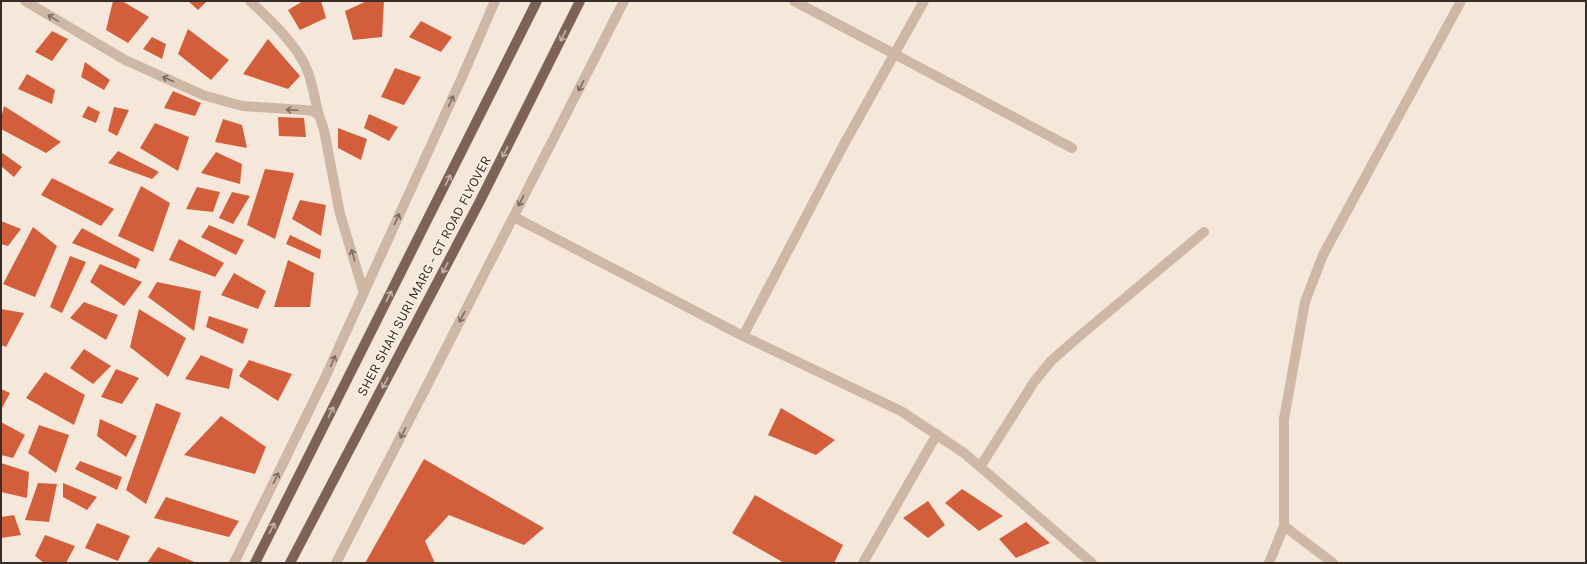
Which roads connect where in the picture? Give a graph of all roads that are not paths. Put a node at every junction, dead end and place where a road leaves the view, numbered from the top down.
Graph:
1 (25, 1) edge
2 (250, 1) edge
3 (495, 1) edge
4 (537, 1) edge
5 (580, 1) edge
6 (624, 1) edge
7 (794, 1) edge
8 (924, 1) edge
9 (1461, 1) edge
10 (895, 54) junction
11 (319, 114) junction
12 (1072, 148) dead end
13 (514, 217) junction
14 (1204, 232) dead end
15 (364, 293) junction
16 (743, 336) junction
17 (937, 434) junction
18 (980, 467) junction
19 (1284, 526) junction
20 (234, 563) edge
21 (255, 563) edge
22 (290, 563) edge
23 (336, 563) edge
24 (863, 563) edge
25 (1092, 563) edge
26 (1269, 563) edge
27 (1333, 563) edge

11 -> 1 street
2 - 11 street
15 -> 3 street
21 -> 4 main road, SHER SHAH SURI MARG - GT ROAD FLYOVER
5 -> 22 main road, SHER SHAH SURI MARG - GT ROAD FLYOVER
6 -> 13 street
7 - 10 street
8 - 10 street
9 - 19 street
10 - 12 street
10 - 16 street
15 -> 11 street
13 - 16 street
13 -> 23 street
14 - 18 street
20 -> 15 street
16 - 17 street
17 - 18 street
17 - 24 street
18 - 25 street
19 - 26 street
19 - 27 street

